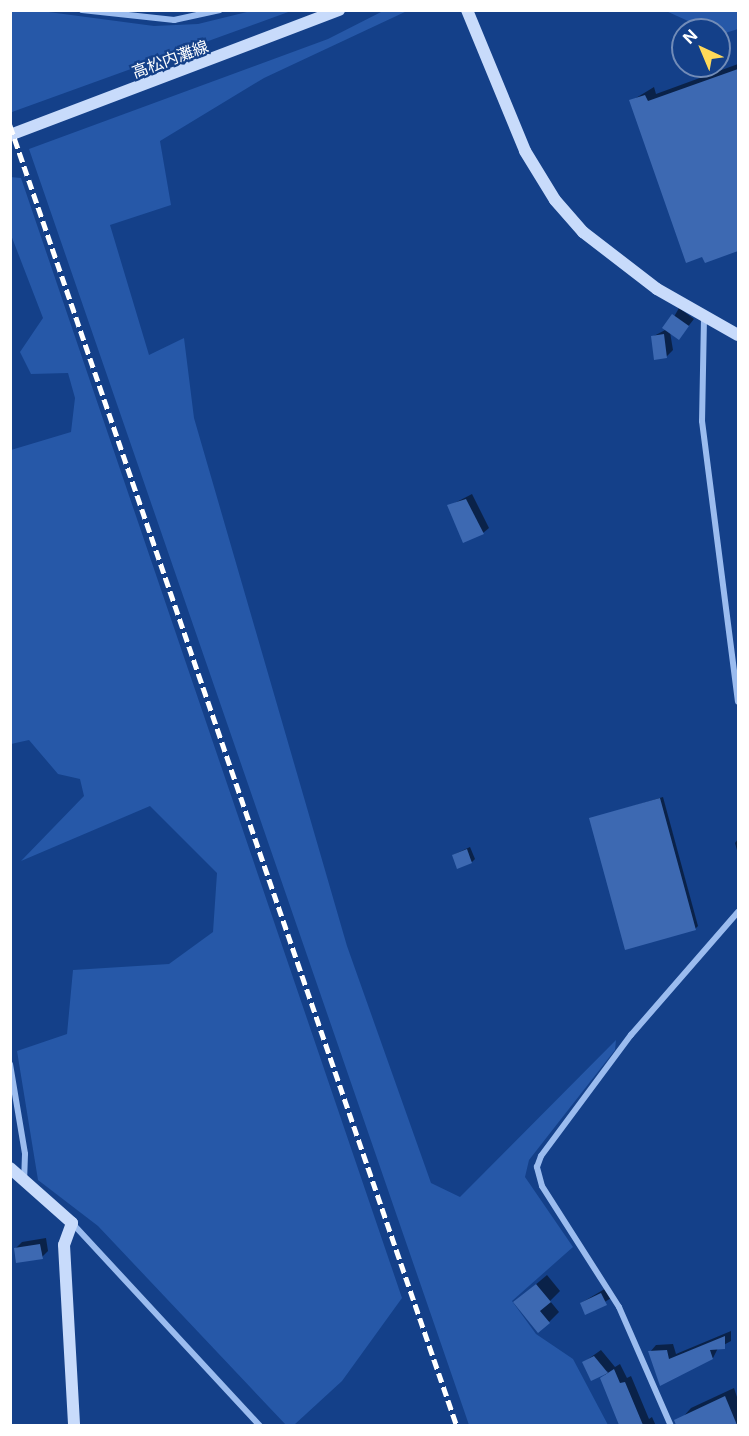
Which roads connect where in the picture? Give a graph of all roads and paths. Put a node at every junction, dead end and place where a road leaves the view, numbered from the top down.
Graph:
1 (82, 10) edge
2 (220, 10) edge
3 (339, 10) edge
4 (467, 10) edge
5 (10, 135) edge
6 (704, 318) junction
7 (738, 334) edge
8 (738, 702) edge
9 (738, 912) edge
10 (10, 1065) edge
11 (10, 1168) edge
12 (24, 1179) junction
13 (72, 1223) junction
14 (74, 1425) edge
15 (260, 1425) edge
16 (672, 1425) edge

1 - 2 street
3 - 5 street, 高松内灘線
4 - 6 street
6 - 7 street
6 - 8 street
9 - 16 street
10 - 12 street
11 - 12 street
12 - 13 street
13 - 14 street
13 - 15 street

